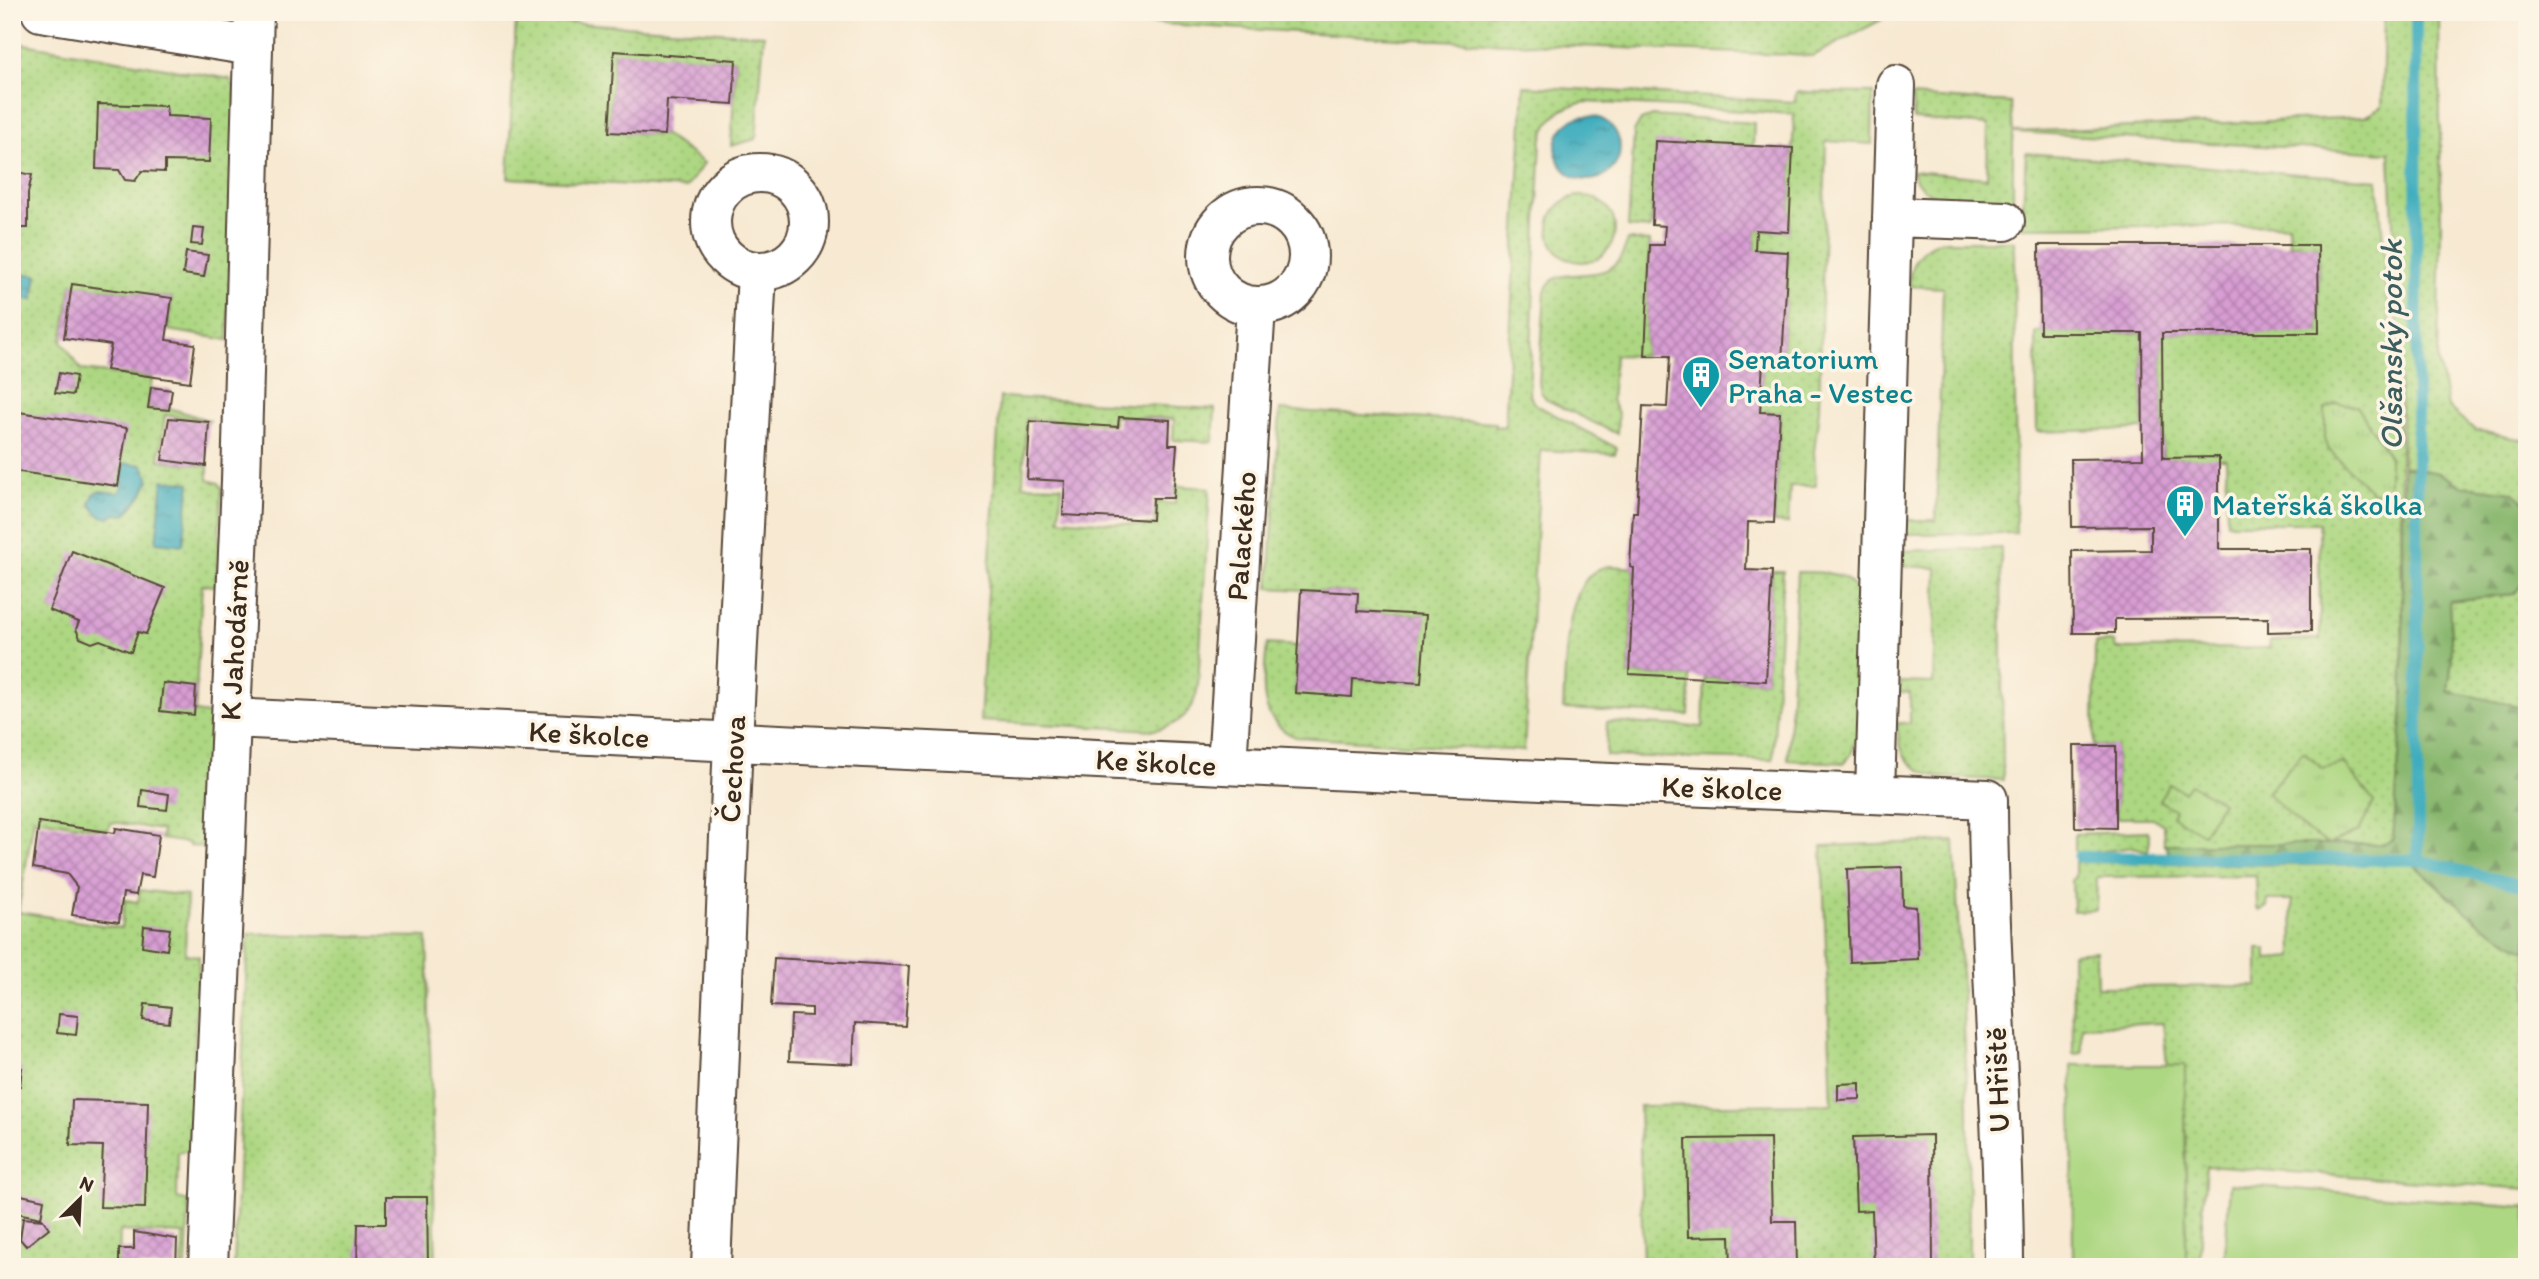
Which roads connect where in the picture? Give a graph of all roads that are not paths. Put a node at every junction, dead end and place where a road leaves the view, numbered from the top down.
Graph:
1 (41, 12) edge
2 (253, 29) edge
3 (1896, 85) dead end
4 (1892, 217) junction
5 (2005, 221) dead end
6 (757, 272) dead end
7 (1256, 307) dead end
8 (231, 718) junction
9 (733, 740) junction
10 (1227, 765) junction
11 (1875, 794) junction
12 (1988, 892) joint
13 (208, 1267) edge
14 (711, 1267) edge
15 (2004, 1267) edge

1 - 2 street
2 - 8 street, K Jahodárně
3 - 4 street
4 - 5 street
4 - 11 street
6 - 9 street, Čechova
7 - 10 street, Palackého
8 - 9 street, Ke školce
8 - 13 street, K Jahodárně
9 - 10 street, Ke školce
9 - 14 street, Čechova
10 - 11 street, Ke školce
11 - 12 street, Ke školce
12 - 15 street, U Hřiště

